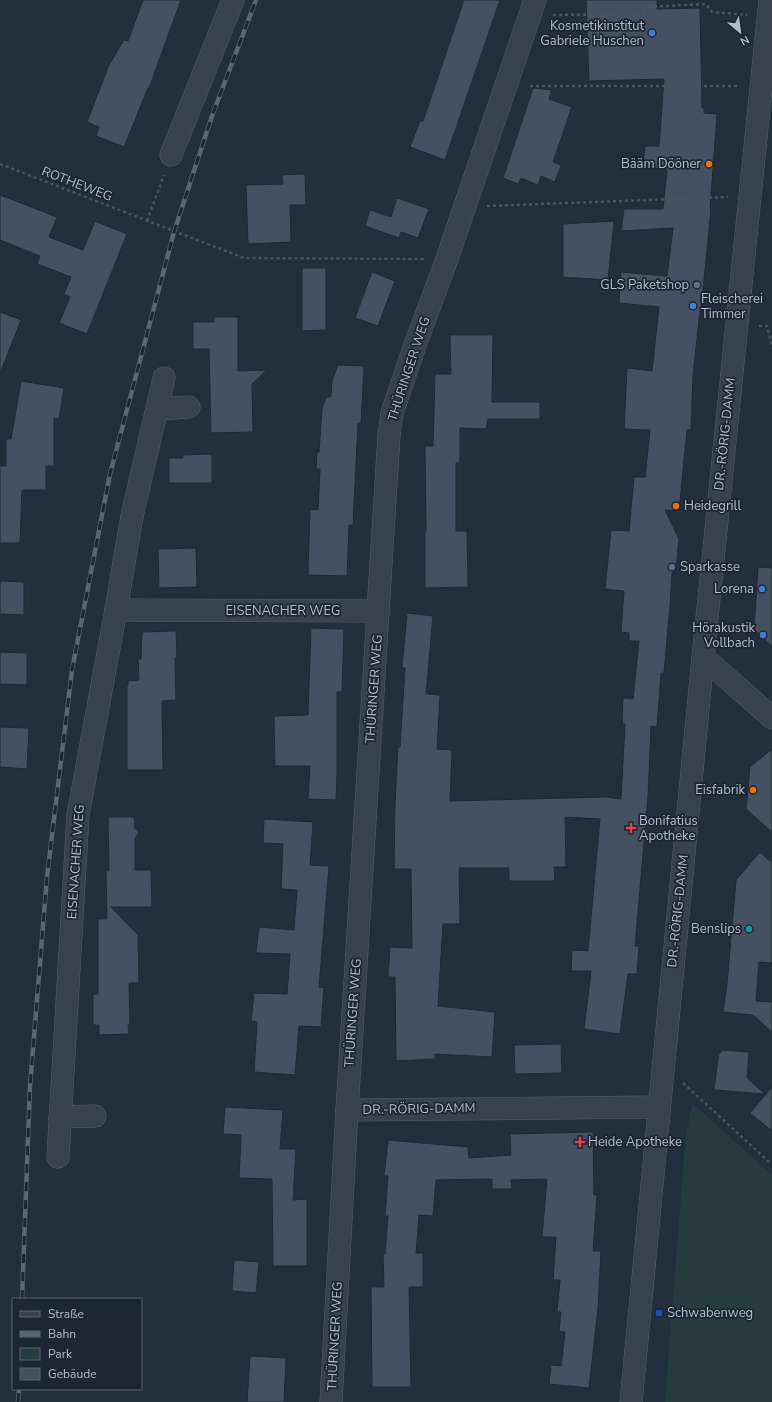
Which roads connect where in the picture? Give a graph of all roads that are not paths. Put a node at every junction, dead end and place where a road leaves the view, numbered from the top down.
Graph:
1 (233, 0) edge
2 (770, 0) edge
3 (533, 6) edge
4 (172, 155) road end
5 (164, 378) dead end
6 (189, 407) dead end
7 (157, 409) junction
8 (116, 610) junction
9 (379, 611) junction
10 (702, 657) junction
11 (772, 718) edge
12 (659, 1107) junction
13 (347, 1110) junction
14 (95, 1116) dead end
15 (60, 1117) junction
16 (58, 1157) dead end
17 (331, 1402) edge
18 (631, 1402) edge

1 - 4 street
2 - 10 street, DR.-RÖRIG-DAMM
3 - 9 street, THÜRINGER WEG
5 - 7 street, EISENACHER WEG
6 - 7 street
7 - 8 street, EISENACHER WEG
8 - 9 street, EISENACHER WEG
8 - 15 street, EISENACHER WEG
9 - 13 street, THÜRINGER WEG
10 - 11 street
10 - 12 street, DR.-RÖRIG-DAMM
12 - 13 street, DR.-RÖRIG-DAMM
12 - 18 street, DR.-RÖRIG-DAMM
13 - 17 street, THÜRINGER WEG
14 - 15 street
15 - 16 street, EISENACHER WEG

